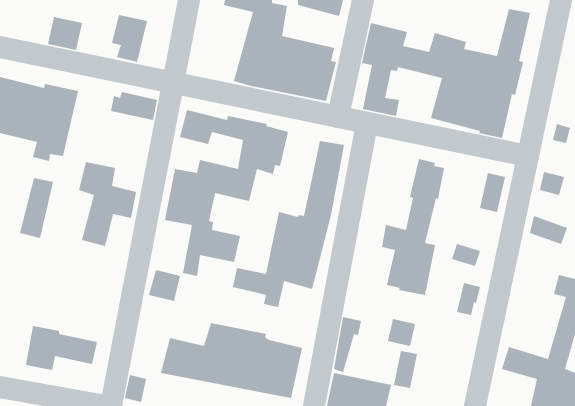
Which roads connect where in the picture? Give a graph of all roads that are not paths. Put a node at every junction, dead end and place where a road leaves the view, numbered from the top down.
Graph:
1 (189, 0) edge
2 (363, 0) edge
3 (561, 0) edge
4 (0, 47) edge
5 (174, 83) junction
6 (338, 117) junction
7 (367, 122) junction
8 (528, 156) junction
9 (0, 387) edge
10 (106, 406) edge
11 (111, 406) edge
12 (314, 406) edge
13 (475, 406) edge

1 - 5 street
2 - 6 street
3 - 8 street
4 - 5 street
5 - 6 street
5 - 11 street
6 - 7 street
7 - 8 street
7 - 12 street
8 - 13 street
9 - 10 street

